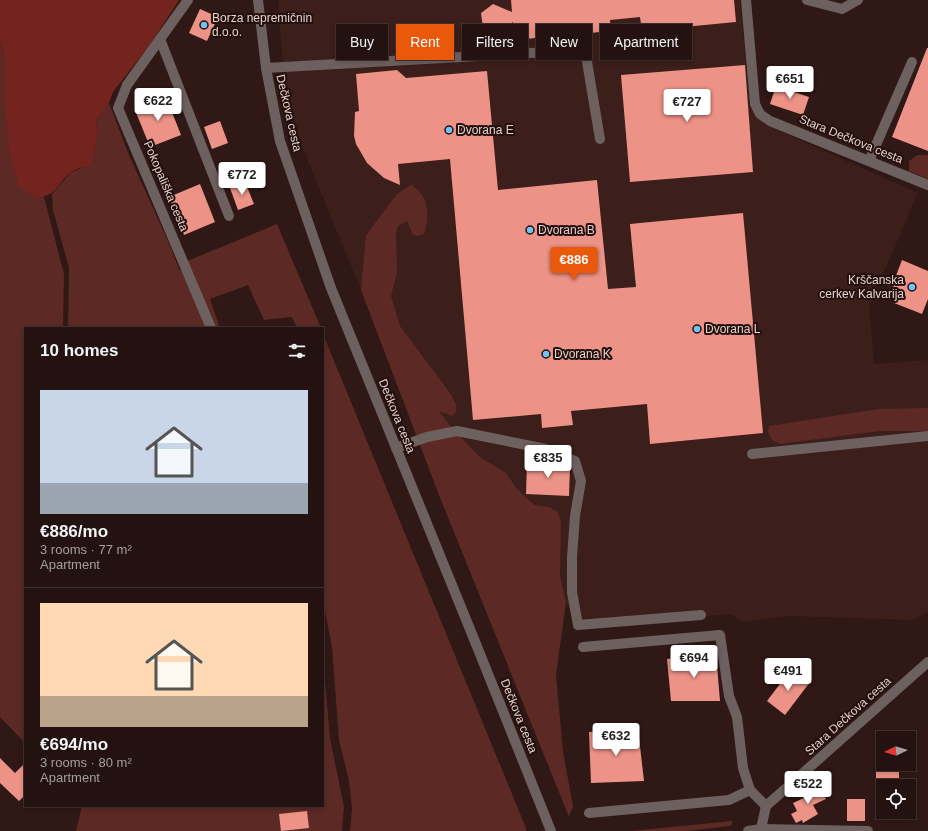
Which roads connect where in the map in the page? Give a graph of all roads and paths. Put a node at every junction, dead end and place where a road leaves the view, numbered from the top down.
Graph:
1 (188, 0) edge
2 (258, 0) edge
3 (746, 0) edge
4 (807, 0) edge
5 (858, 0) edge
6 (160, 39) junction
7 (912, 62) dead end
8 (266, 68) junction
9 (600, 139) dead end
10 (869, 161) junction
11 (928, 185) edge
12 (229, 216) dead end
13 (211, 327) edge
14 (928, 436) edge
15 (396, 448) junction
16 (752, 454) dead end
17 (701, 615) dead end
18 (583, 646) dead end
19 (928, 662) edge
20 (750, 790) junction
21 (766, 806) junction
22 (589, 813) dead end
23 (761, 829) junction
24 (551, 831) edge
25 (748, 831) edge
26 (868, 831) edge

1 - 6 street, Pokopališka cesta
2 - 8 street, Dečkova cesta
3 - 10 street, Stara Dečkova cesta
4 - 5 street
6 - 12 street
6 - 13 street, Pokopališka cesta
7 - 10 street
8 - 9 street
8 - 15 street, Dečkova cesta
10 - 11 street, Stara Dečkova cesta
14 - 16 street
15 - 17 street
15 - 24 street, Dečkova cesta
18 - 20 street
19 - 21 street, Stara Dečkova cesta
20 - 21 street
20 - 22 street
21 - 23 street
23 - 25 street
23 - 26 street

